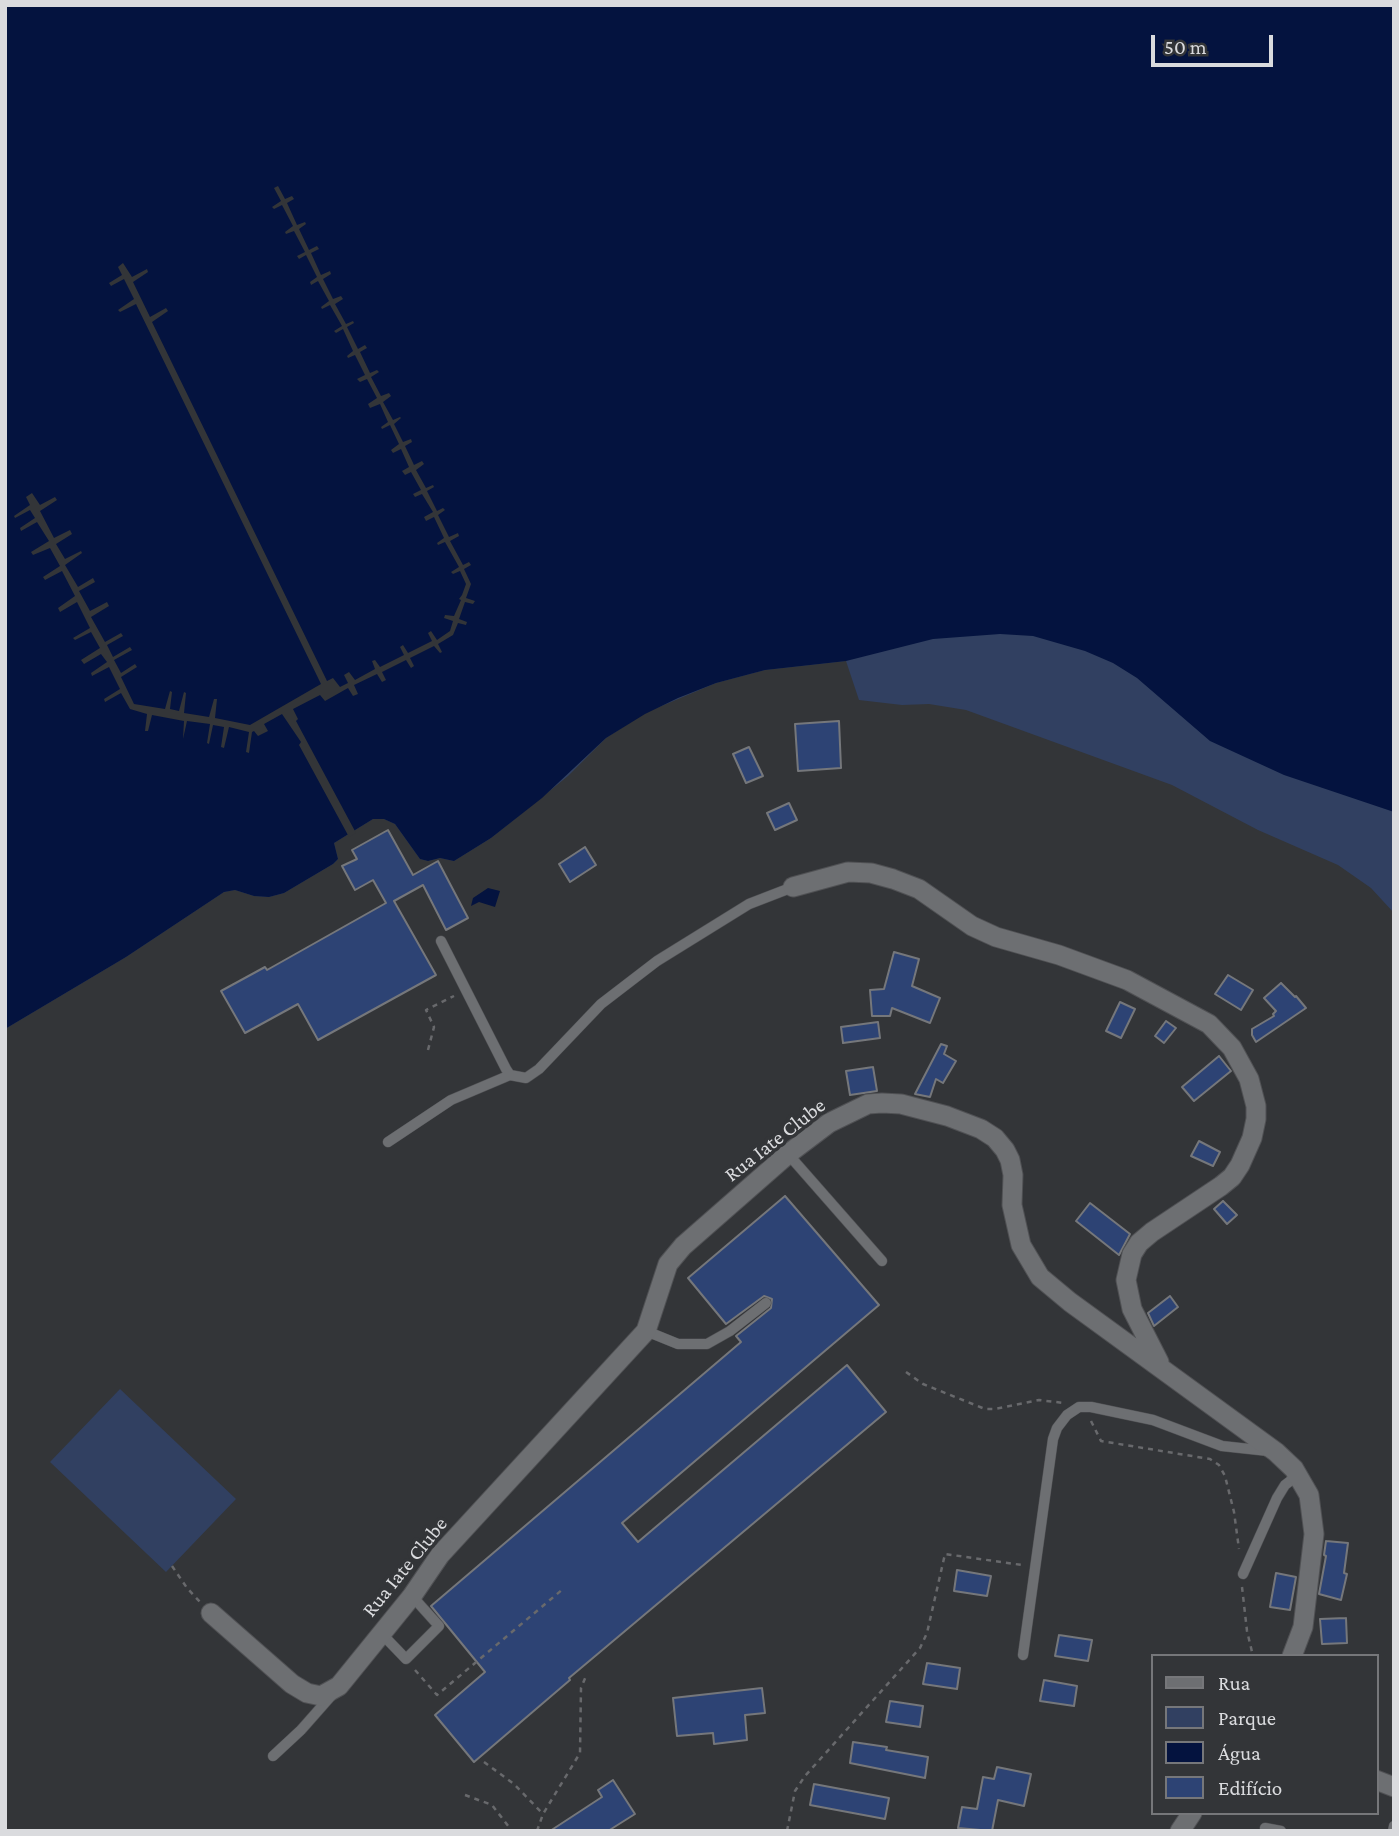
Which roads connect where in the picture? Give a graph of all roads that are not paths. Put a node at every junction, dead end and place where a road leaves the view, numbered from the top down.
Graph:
1 (793, 887) joint
2 (441, 941) dead end
3 (510, 1075) junction
4 (388, 1142) dead end
5 (788, 1154) junction
6 (881, 1261) dead end
7 (766, 1303) dead end
8 (646, 1331) junction
9 (1161, 1366) junction
10 (1276, 1452) junction
11 (1298, 1475) junction
12 (1243, 1574) road end
13 (412, 1596) junction
14 (211, 1613) road end
15 (1303, 1627) junction
16 (381, 1633) junction
17 (1293, 1654) edge
18 (1308, 1654) edge
19 (1023, 1655) dead end
20 (339, 1686) junction
21 (273, 1756) dead end
22 (1191, 1815) edge
23 (1265, 1828) dead end
24 (1180, 1831) edge
25 (1281, 1831) edge

1 - 3 lane
1 - 9 street
2 - 3 lane
3 - 4 lane
5 - 6 lane
5 - 8 street, Rua Iate Clube
5 - 9 street, Rua Iate Clube
7 - 8 lane
8 - 13 street, Rua Iate Clube
9 - 10 street, Rua Iate Clube
10 - 11 street, Rua Iate Clube
10 - 19 lane
11 - 12 lane
11 - 15 street, Rua Iate Clube
13 - 16 street, Rua Iate Clube
13 - 16 lane
14 - 20 street
15 - 17 street
15 - 18 street
16 - 20 street, Rua Iate Clube
20 - 21 lane
22 - 24 street
23 - 25 lane

